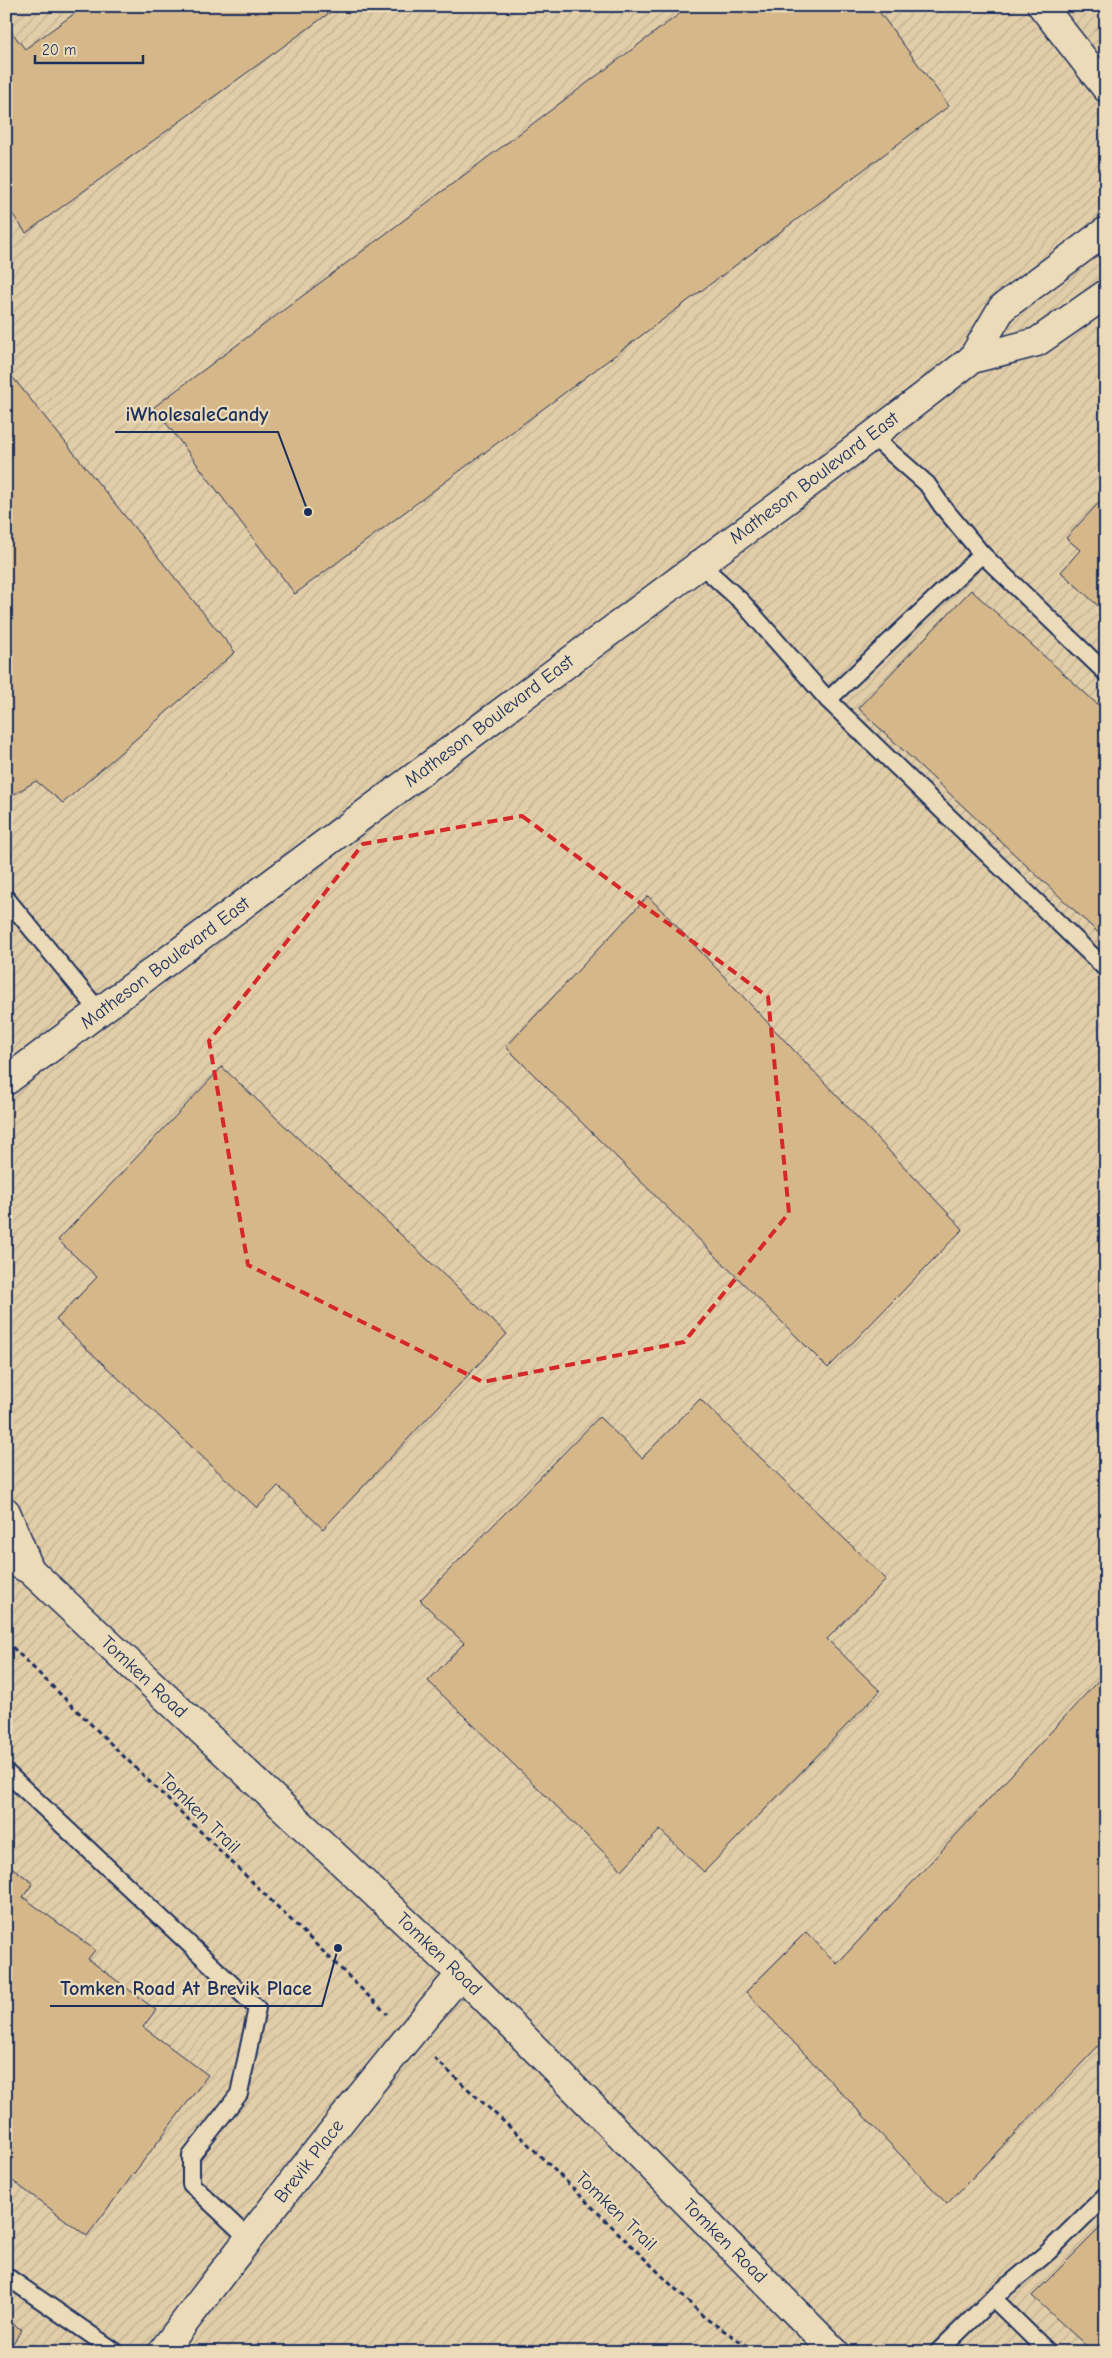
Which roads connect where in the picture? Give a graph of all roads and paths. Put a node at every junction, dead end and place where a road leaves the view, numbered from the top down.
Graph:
1 (1042, 6) edge
2 (1106, 88) edge
3 (1106, 231) edge
4 (1106, 294) edge
5 (972, 359) junction
6 (871, 435) junction
7 (982, 554) junction
8 (700, 564) junction
9 (1106, 673) edge
10 (828, 700) junction
11 (6, 898) edge
12 (1106, 969) edge
13 (100, 1012) junction
14 (6, 1082) edge
15 (6, 1512) edge
16 (18, 1564) edge
17 (6, 1641) edge
18 (6, 1772) edge
19 (461, 1974) junction
20 (376, 2003) dead end
21 (462, 2084) dead end
22 (1106, 2195) edge
23 (248, 2238) junction
24 (6, 2276) edge
25 (993, 2298) junction
26 (116, 2352) edge
27 (162, 2352) edge
28 (756, 2352) edge
29 (835, 2352) edge
30 (938, 2352) edge
31 (1048, 2352) edge

1 - 2 street
3 - 5 street, Matheson Boulevard East
4 - 5 street, Matheson Boulevard East
5 - 6 street, Matheson Boulevard East
6 - 7 lane
6 - 8 street, Matheson Boulevard East
7 - 9 lane
7 - 10 lane
8 - 10 lane
8 - 13 street, Matheson Boulevard East
10 - 12 lane
11 - 13 lane
13 - 14 street, Matheson Boulevard East
15 - 16 street, Tomken Road
16 - 19 street, Tomken Road
17 - 20 path, Tomken Trail
18 - 23 lane
19 - 23 street, Brevik Place
19 - 29 street, Tomken Road
21 - 28 path, Tomken Trail
22 - 25 lane
23 - 27 street, Brevik Place
24 - 26 lane
25 - 30 lane
25 - 31 lane

